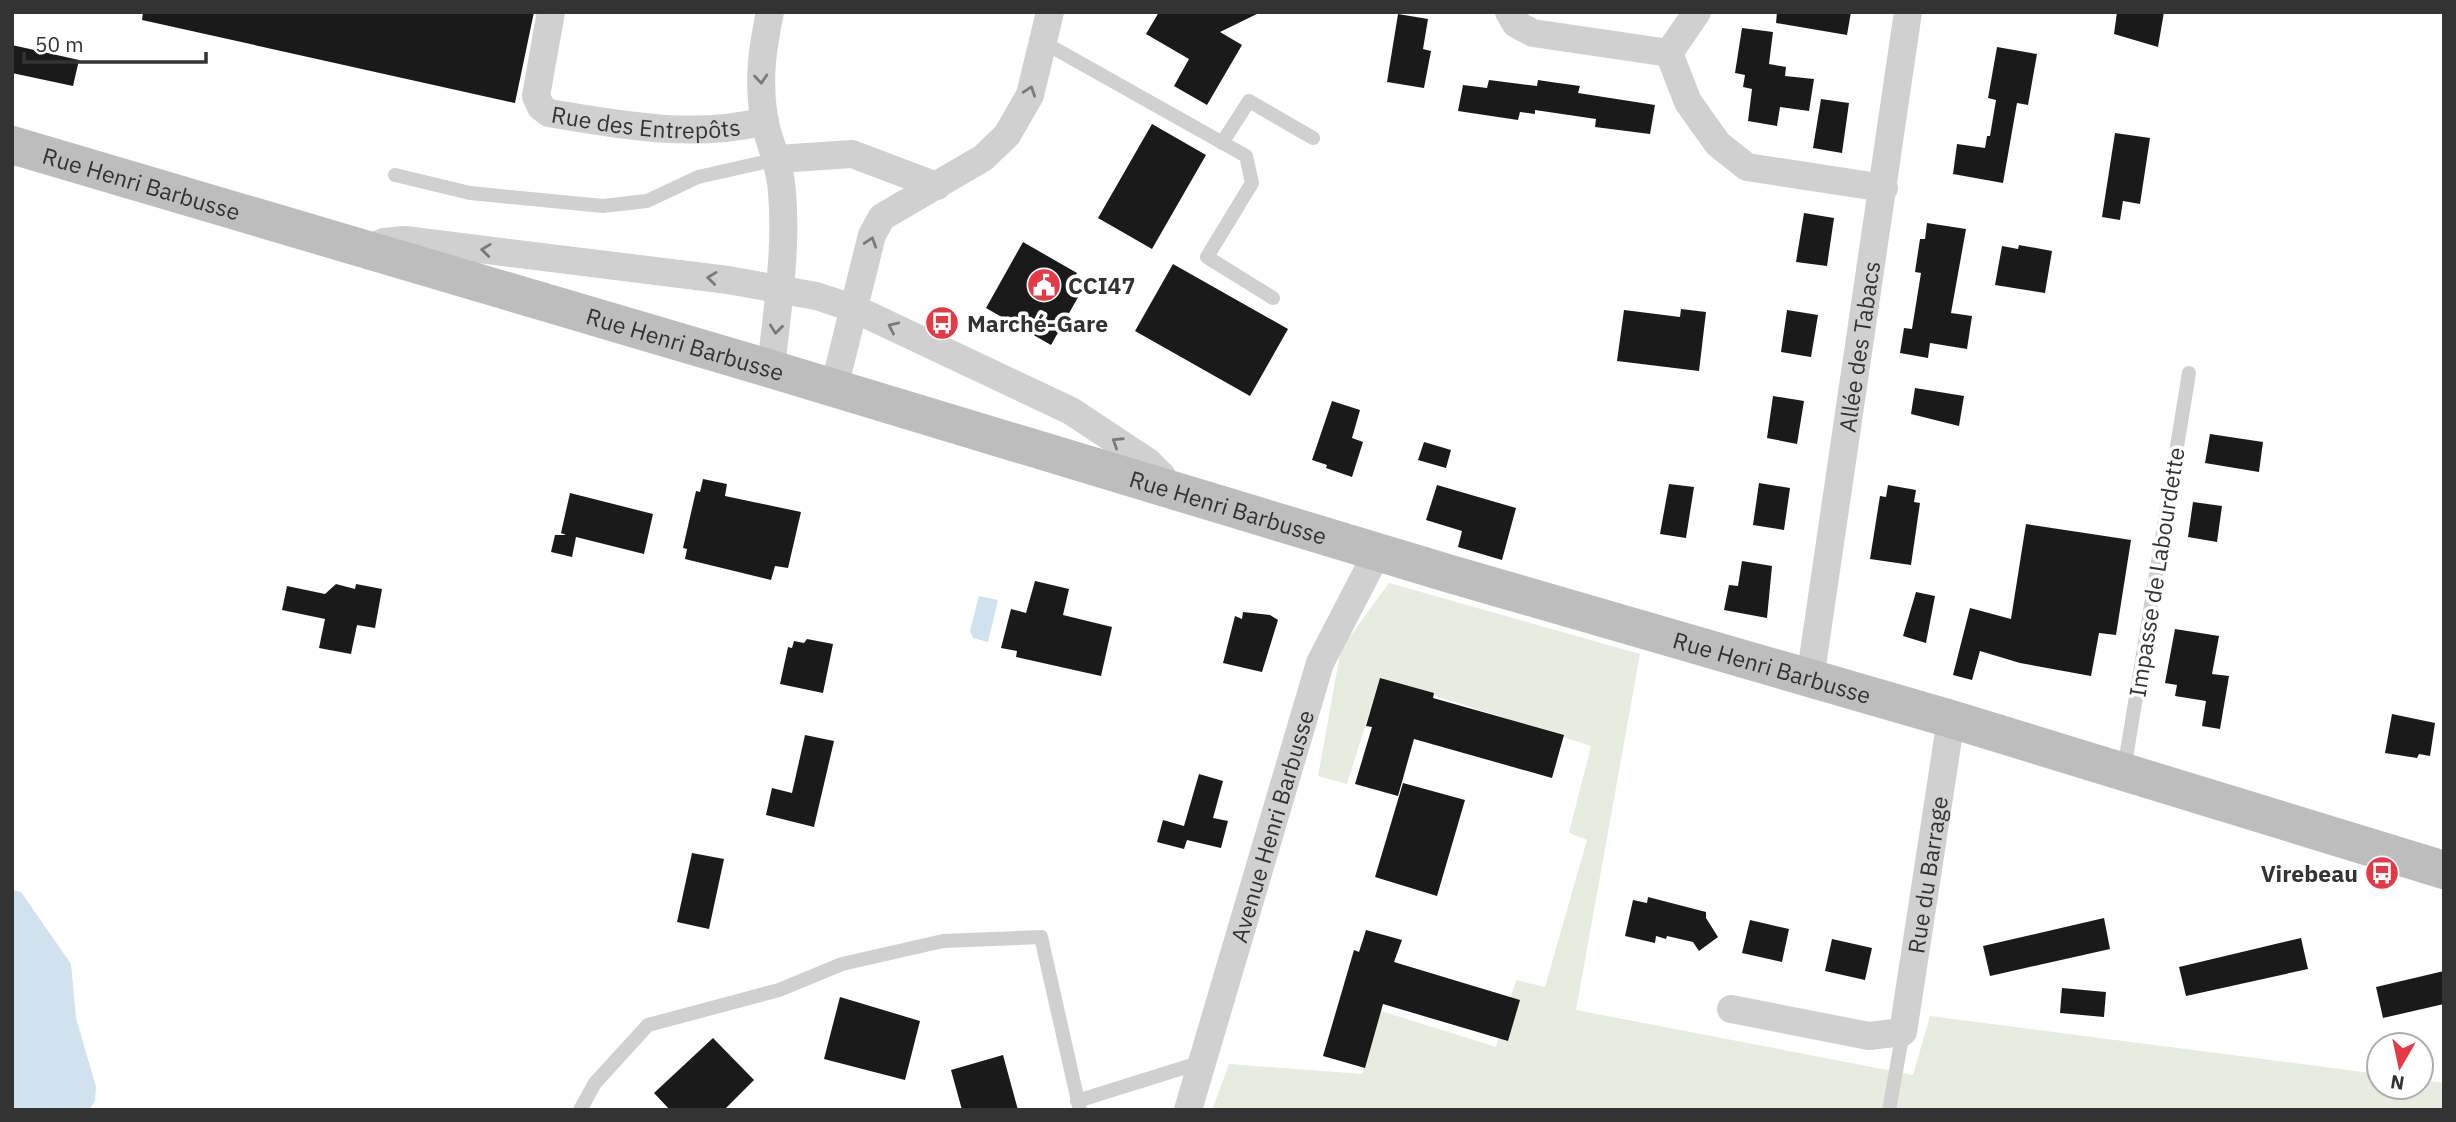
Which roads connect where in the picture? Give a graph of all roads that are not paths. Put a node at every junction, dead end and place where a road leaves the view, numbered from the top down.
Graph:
1 (551, 12) edge
2 (770, 12) edge
3 (1050, 12) edge
4 (1509, 12) edge
5 (1697, 12) edge
6 (1908, 12) edge
7 (1043, 41) junction
8 (1669, 53) junction
9 (765, 121) junction
10 (1313, 138) dead end
11 (1222, 142) junction
12 (12, 145) edge
13 (778, 159) junction
14 (395, 175) dead end
15 (936, 186) junction
16 (1884, 188) junction
17 (367, 250) junction
18 (780, 288) junction
19 (1273, 298) dead end
20 (853, 307) junction
21 (771, 369) junction
22 (2189, 373) dead end
23 (834, 388) junction
24 (1161, 487) junction
25 (1378, 551) junction
26 (1810, 679) junction
27 (1951, 719) junction
28 (2124, 771) junction
29 (2444, 870) edge
30 (1731, 1009) dead end
31 (1903, 1032) junction
32 (1202, 1062) junction
33 (1078, 1105) edge
34 (580, 1110) edge
35 (1188, 1110) edge
36 (1889, 1110) edge

1 - 9 street, Rue des Entrepôts
2 -> 9 street
3 - 7 street
4 - 8 street
5 - 8 street
6 - 16 street, Allée des Tabacs
7 - 11 lane
15 -> 7 street
8 - 16 street
9 - 13 street
10 - 11 lane
11 - 19 lane
12 - 17 main road, Rue Henri Barbusse
13 - 14 lane
13 - 15 street
13 - 18 street
20 -> 15 street
16 - 26 street, Allée des Tabacs
18 -> 17 street
17 - 21 main road, Rue Henri Barbusse
18 - 20 street
18 -> 21 street
20 - 23 street
24 -> 20 street
21 - 23 main road, Rue Henri Barbusse
22 - 28 lane, Impasse de Labourdette
23 - 24 main road, Rue Henri Barbusse
24 - 25 main road, Rue Henri Barbusse
25 - 26 main road, Rue Henri Barbusse
25 - 32 street, Avenue Henri Barbusse
26 - 27 main road, Rue Henri Barbusse
27 - 28 main road, Rue Henri Barbusse
27 - 31 street, Rue du Barrage
28 - 29 main road, Rue Henri Barbusse
30 - 31 street
31 - 36 lane, Rue du Barrage
32 - 33 lane
32 - 35 street, Avenue Henri Barbusse
33 - 34 lane

